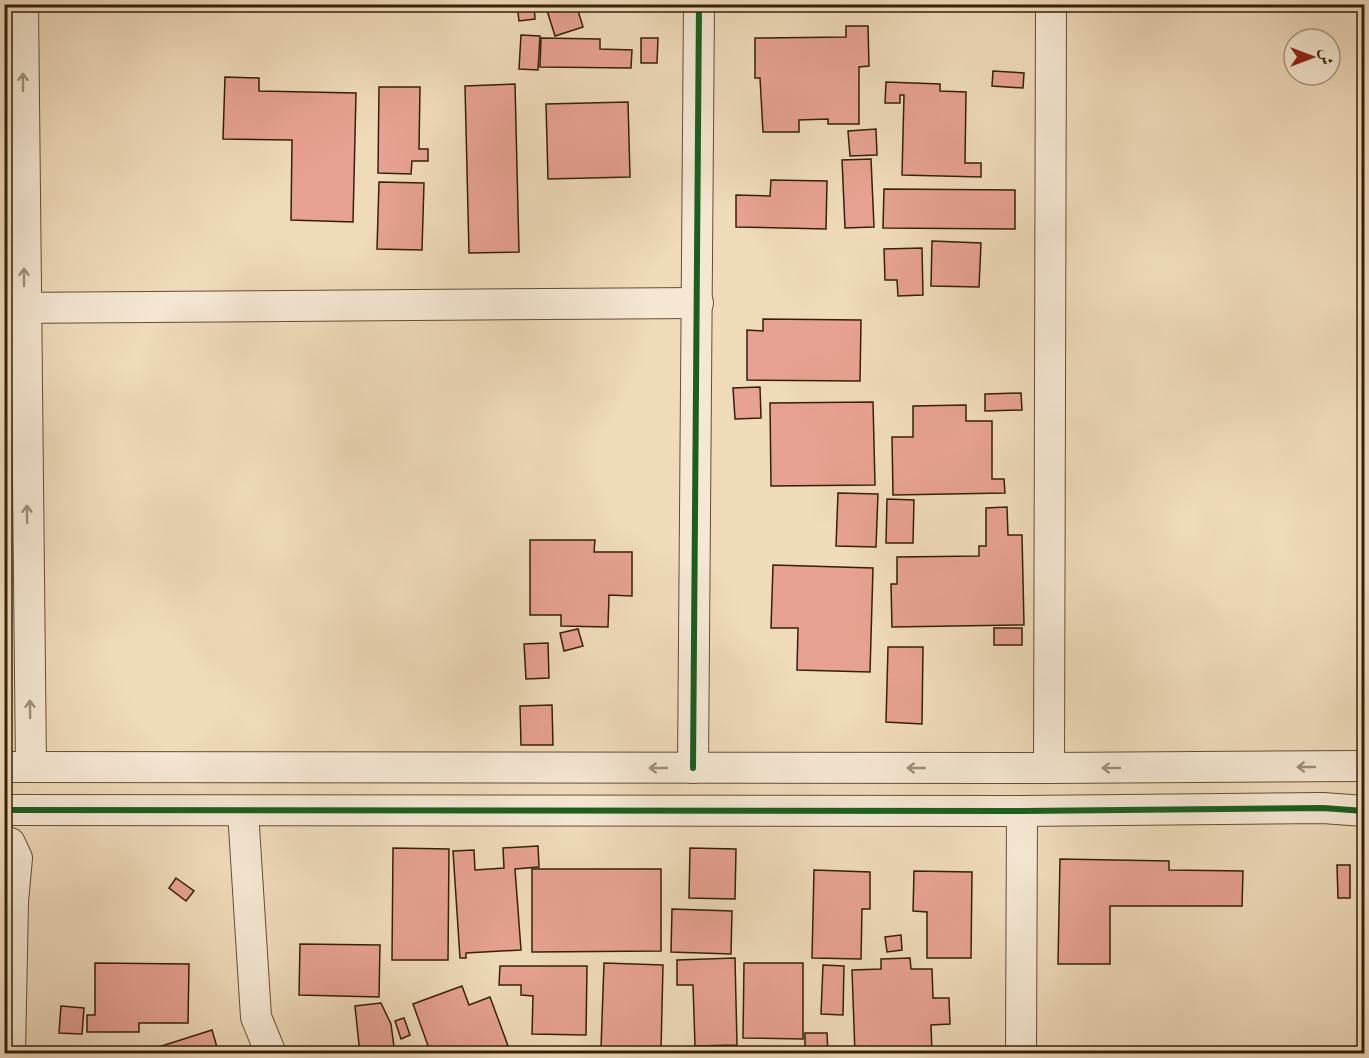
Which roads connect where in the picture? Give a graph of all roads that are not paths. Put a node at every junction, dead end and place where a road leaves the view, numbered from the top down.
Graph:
1 (23, 4) edge
2 (699, 4) edge
3 (1051, 4) edge
4 (698, 303) junction
5 (14, 308) edge
6 (1365, 766) edge
7 (18, 767) edge
8 (693, 768) junction
9 (1049, 768) junction
10 (4, 810) edge
11 (57, 810) junction
12 (243, 811) junction
13 (1022, 811) junction
14 (1365, 811) edge
15 (11, 849) edge
16 (10, 1053) edge
17 (271, 1053) edge
18 (1021, 1053) edge

5 -> 1 street
2 - 4 street
3 - 9 street
4 - 5 street
4 - 8 street
7 -> 5 street
6 -> 9 street
8 -> 7 street
9 -> 8 street
10 - 11 street
11 - 12 street
11 - 15 street
12 - 13 street
12 - 17 street
13 - 14 street
13 - 18 street
15 - 16 street

